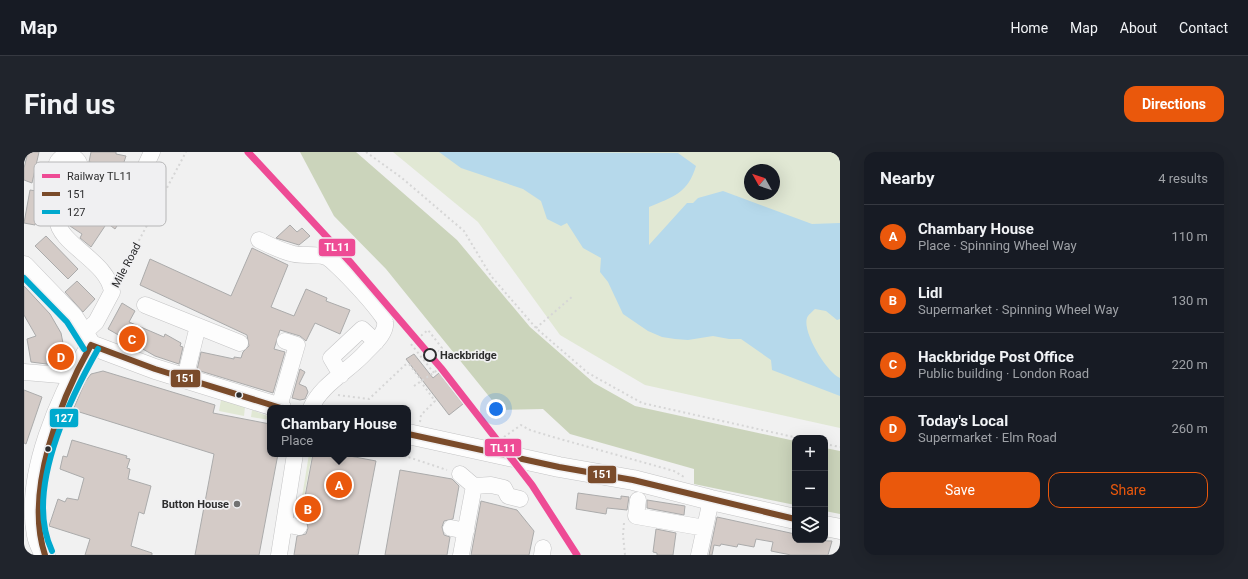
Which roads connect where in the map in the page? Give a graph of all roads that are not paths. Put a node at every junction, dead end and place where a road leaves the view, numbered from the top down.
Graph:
1 (152, 152) edge
2 (59, 162) edge
3 (78, 162) edge
4 (147, 162) edge
5 (60, 226) edge
6 (259, 240) dead end
7 (24, 266) edge
8 (145, 304) dead end
9 (198, 326) junction
10 (87, 339) junction
11 (285, 341) dead end
12 (240, 343) dead end
13 (24, 372) edge
14 (72, 376) junction
15 (185, 378) junction
16 (270, 405) edge
17 (277, 405) edge
18 (313, 405) edge
19 (411, 435) edge
20 (295, 457) edge
21 (460, 474) road end
22 (474, 486) junction
23 (520, 499) dead end
24 (638, 500) dead end
25 (711, 500) junction
26 (792, 518) edge
27 (828, 527) edge
28 (705, 528) junction
29 (840, 529) edge
30 (45, 555) edge
31 (279, 555) edge
32 (461, 555) edge
33 (699, 555) edge

1 - 4 street
2 - 3 street
5 - 10 street, Mile Road
6 - 18 street
7 - 10 main road
8 - 9 street
9 - 12 street
9 - 15 street
10 - 14 main road
10 - 15 main road
11 - 17 street
13 - 14 street
14 - 30 main road
15 - 16 main road
19 - 25 main road
20 - 31 street
21 - 22 street
22 - 23 street
22 - 32 street
24 - 28 street
25 - 26 main road
25 - 28 street
27 - 29 main road
28 - 33 street

